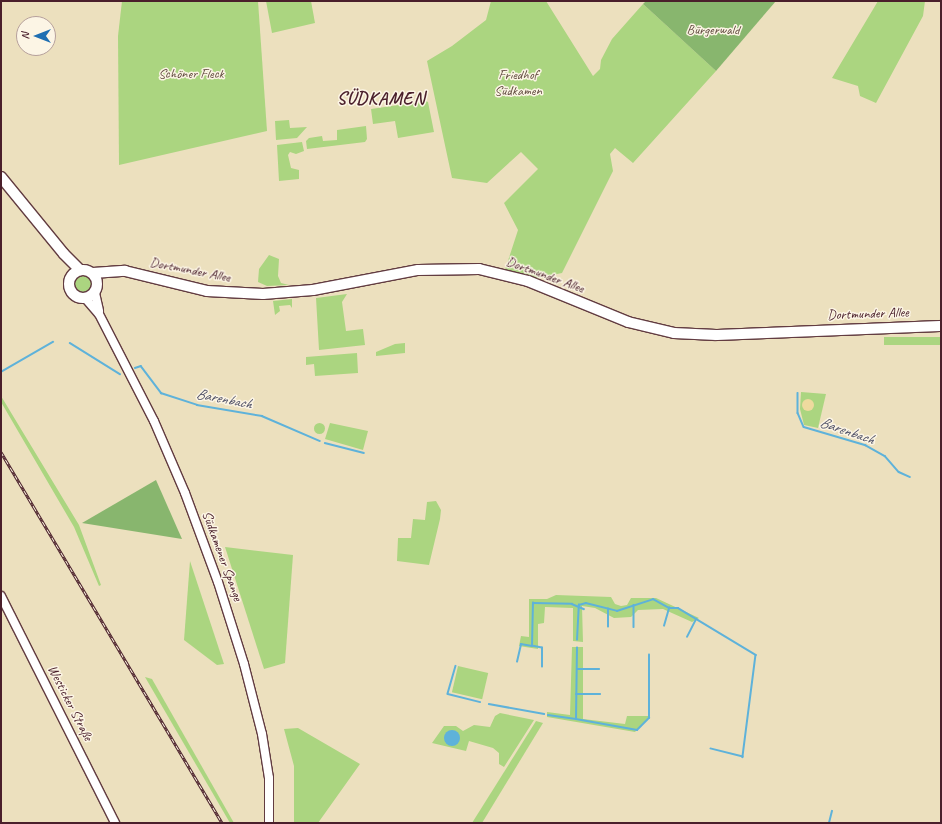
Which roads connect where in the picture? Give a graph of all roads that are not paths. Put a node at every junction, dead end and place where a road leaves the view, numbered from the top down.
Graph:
1 (1, 177) edge
2 (76, 272) junction
3 (116, 272) junction
4 (93, 273) junction
5 (98, 283) junction
6 (94, 293) junction
7 (85, 298) junction
8 (99, 314) junction
9 (941, 326) edge
10 (1, 596) edge
11 (115, 823) edge
12 (269, 823) edge

1 - 2 main road
2 - 4 main road
2 - 7 main road
3 - 4 main road, Dortmunder Allee
3 - 5 main road
3 - 9 main road, Dortmunder Allee
4 - 5 main road
5 - 6 main road
6 - 7 main road
6 - 8 street
7 - 8 street
8 - 12 street, Südkamener Spange
10 - 11 street, Westicker Straße

